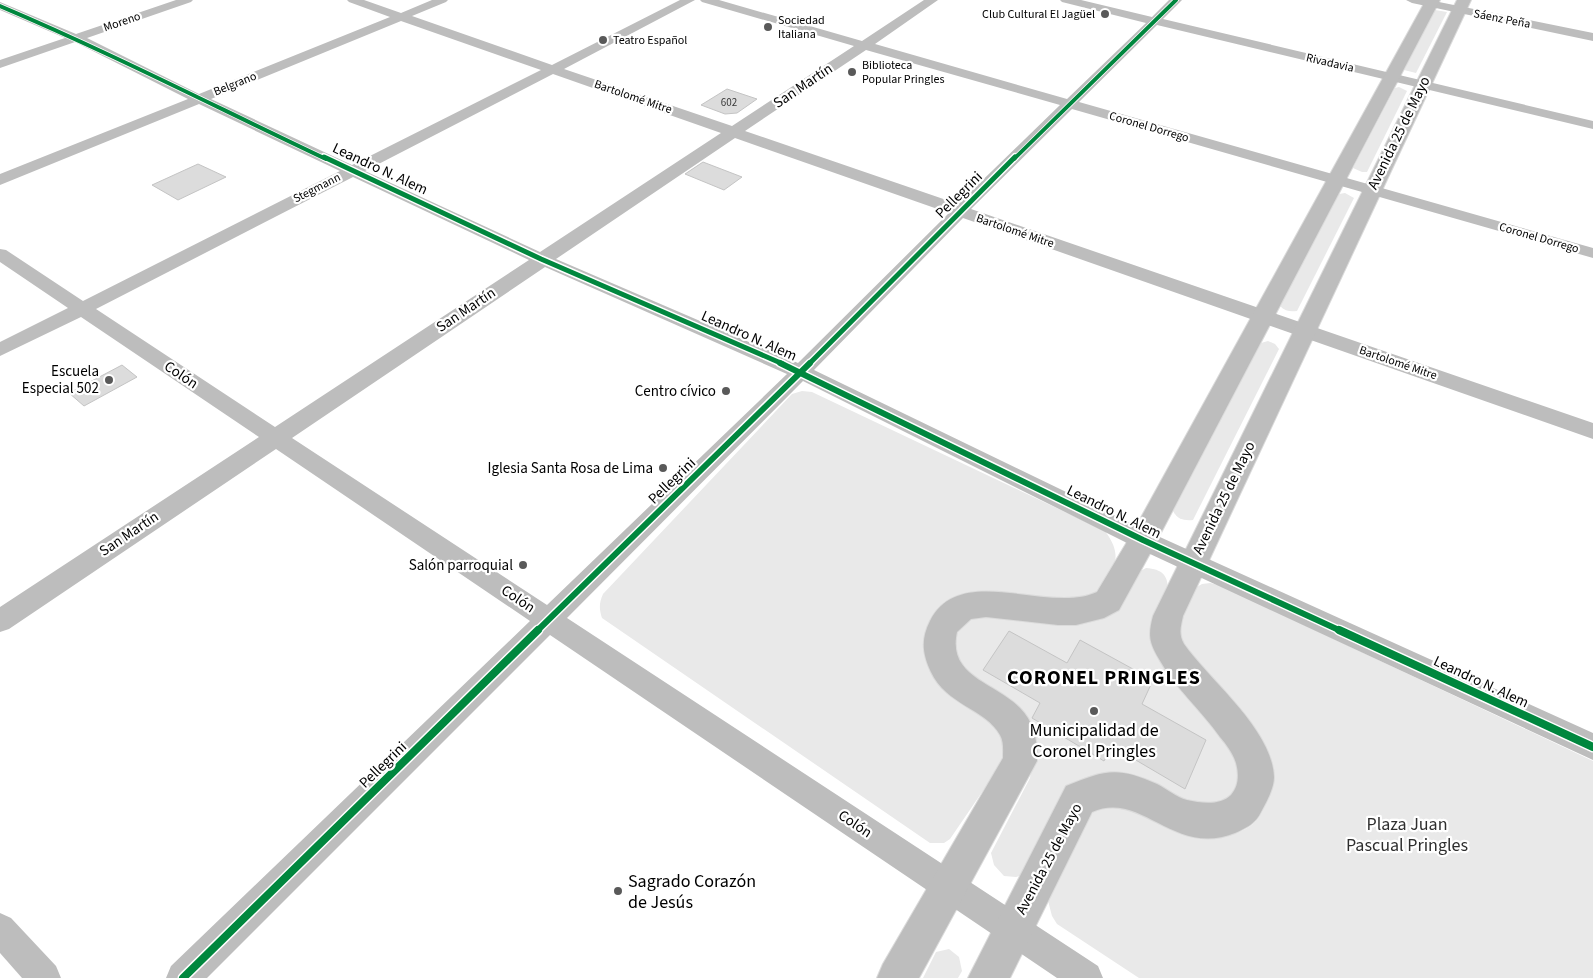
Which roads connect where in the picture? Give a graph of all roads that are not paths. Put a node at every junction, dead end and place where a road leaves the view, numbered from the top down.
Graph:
1 (187, 0) edge
2 (352, 0) edge
3 (442, 0) edge
4 (689, 0) edge
5 (706, 0) edge
6 (932, 0) edge
7 (1066, 0) edge
8 (1176, 0) edge
9 (1440, 3) edge
10 (0, 6) edge
11 (401, 17) junction
12 (1155, 21) junction
13 (1593, 37) edge
14 (76, 38) junction
15 (864, 46) junction
16 (0, 64) edge
17 (553, 70) junction
18 (1392, 78) junction
19 (1423, 85) junction
20 (199, 98) junction
21 (1068, 104) junction
22 (1593, 125) edge
23 (735, 133) junction
24 (354, 170) junction
25 (0, 180) edge
26 (1336, 180) junction
27 (1372, 191) junction
28 (960, 211) junction
29 (1593, 253) edge
30 (0, 254) edge
31 (541, 259) junction
32 (81, 308) junction
33 (1262, 316) junction
34 (1304, 331) junction
35 (0, 350) edge
36 (801, 372) junction
37 (1593, 431) edge
38 (274, 437) junction
39 (1143, 540) junction
40 (1192, 563) junction
41 (549, 620) junction
42 (0, 621) edge
43 (1593, 747) edge
44 (948, 886) junction
45 (1012, 928) junction
46 (0, 929) edge
47 (44, 978) edge
48 (183, 978) edge
49 (897, 978) edge
50 (988, 978) edge
51 (1086, 978) edge

1 - 14 street, Moreno
2 - 11 street, Bartolomé Mitre
3 - 11 street, Belgrano
4 - 17 street, Stegmann
5 - 15 street, Coronel Dorrego
6 - 15 street, San Martín
7 - 12 street, Rivadavia
8 - 12 street, Pellegrini
9 - 13 street, Sáenz Peña
9 - 18 main road, Avenida 25 de Mayo
9 - 19 main road, Avenida 25 de Mayo
10 - 14 street, Leandro N. Alem
11 - 17 street, Bartolomé Mitre
11 - 20 street, Belgrano
12 - 18 street, Rivadavia
12 - 21 street, Pellegrini
14 - 16 street, Moreno
14 - 20 street, Leandro N. Alem
15 - 21 street, Coronel Dorrego
15 - 23 street, San Martín
17 - 23 street, Bartolomé Mitre
17 - 24 street, Stegmann
18 - 19 street, Rivadavia
18 - 26 main road, Avenida 25 de Mayo
19 - 22 street, Rivadavia
19 - 27 main road, Avenida 25 de Mayo
20 - 24 street, Leandro N. Alem
20 - 25 street, Belgrano
21 - 26 street, Coronel Dorrego
21 - 28 street, Pellegrini
23 - 28 street, Bartolomé Mitre
23 - 31 street, San Martín
24 - 31 street, Leandro N. Alem
24 - 32 street, Stegmann
26 - 27 street, Coronel Dorrego
26 - 33 main road, Avenida 25 de Mayo
27 - 29 street, Coronel Dorrego
27 - 34 main road, Avenida 25 de Mayo
28 - 33 street, Bartolomé Mitre
28 - 36 street, Pellegrini
30 - 32 street, Colón
31 - 36 street, Leandro N. Alem
31 - 38 street, San Martín
32 - 35 street, Stegmann
32 - 38 street, Colón
33 - 34 street, Bartolomé Mitre
33 - 39 main road, Avenida 25 de Mayo
34 - 37 street, Bartolomé Mitre
34 - 40 main road, Avenida 25 de Mayo
36 - 39 street, Leandro N. Alem
36 - 41 street, Pellegrini
38 - 41 street, Colón
38 - 42 street, San Martín
39 - 40 street, Leandro N. Alem
39 - 44 main road, Avenida 25 de Mayo
40 - 43 street, Leandro N. Alem
40 - 45 main road, Avenida 25 de Mayo
41 - 44 street, Colón
41 - 48 street, Pellegrini
44 - 45 street, Colón
44 - 49 main road, Avenida 25 de Mayo
45 - 50 main road, Avenida 25 de Mayo
45 - 51 street, Colón
46 - 47 street

